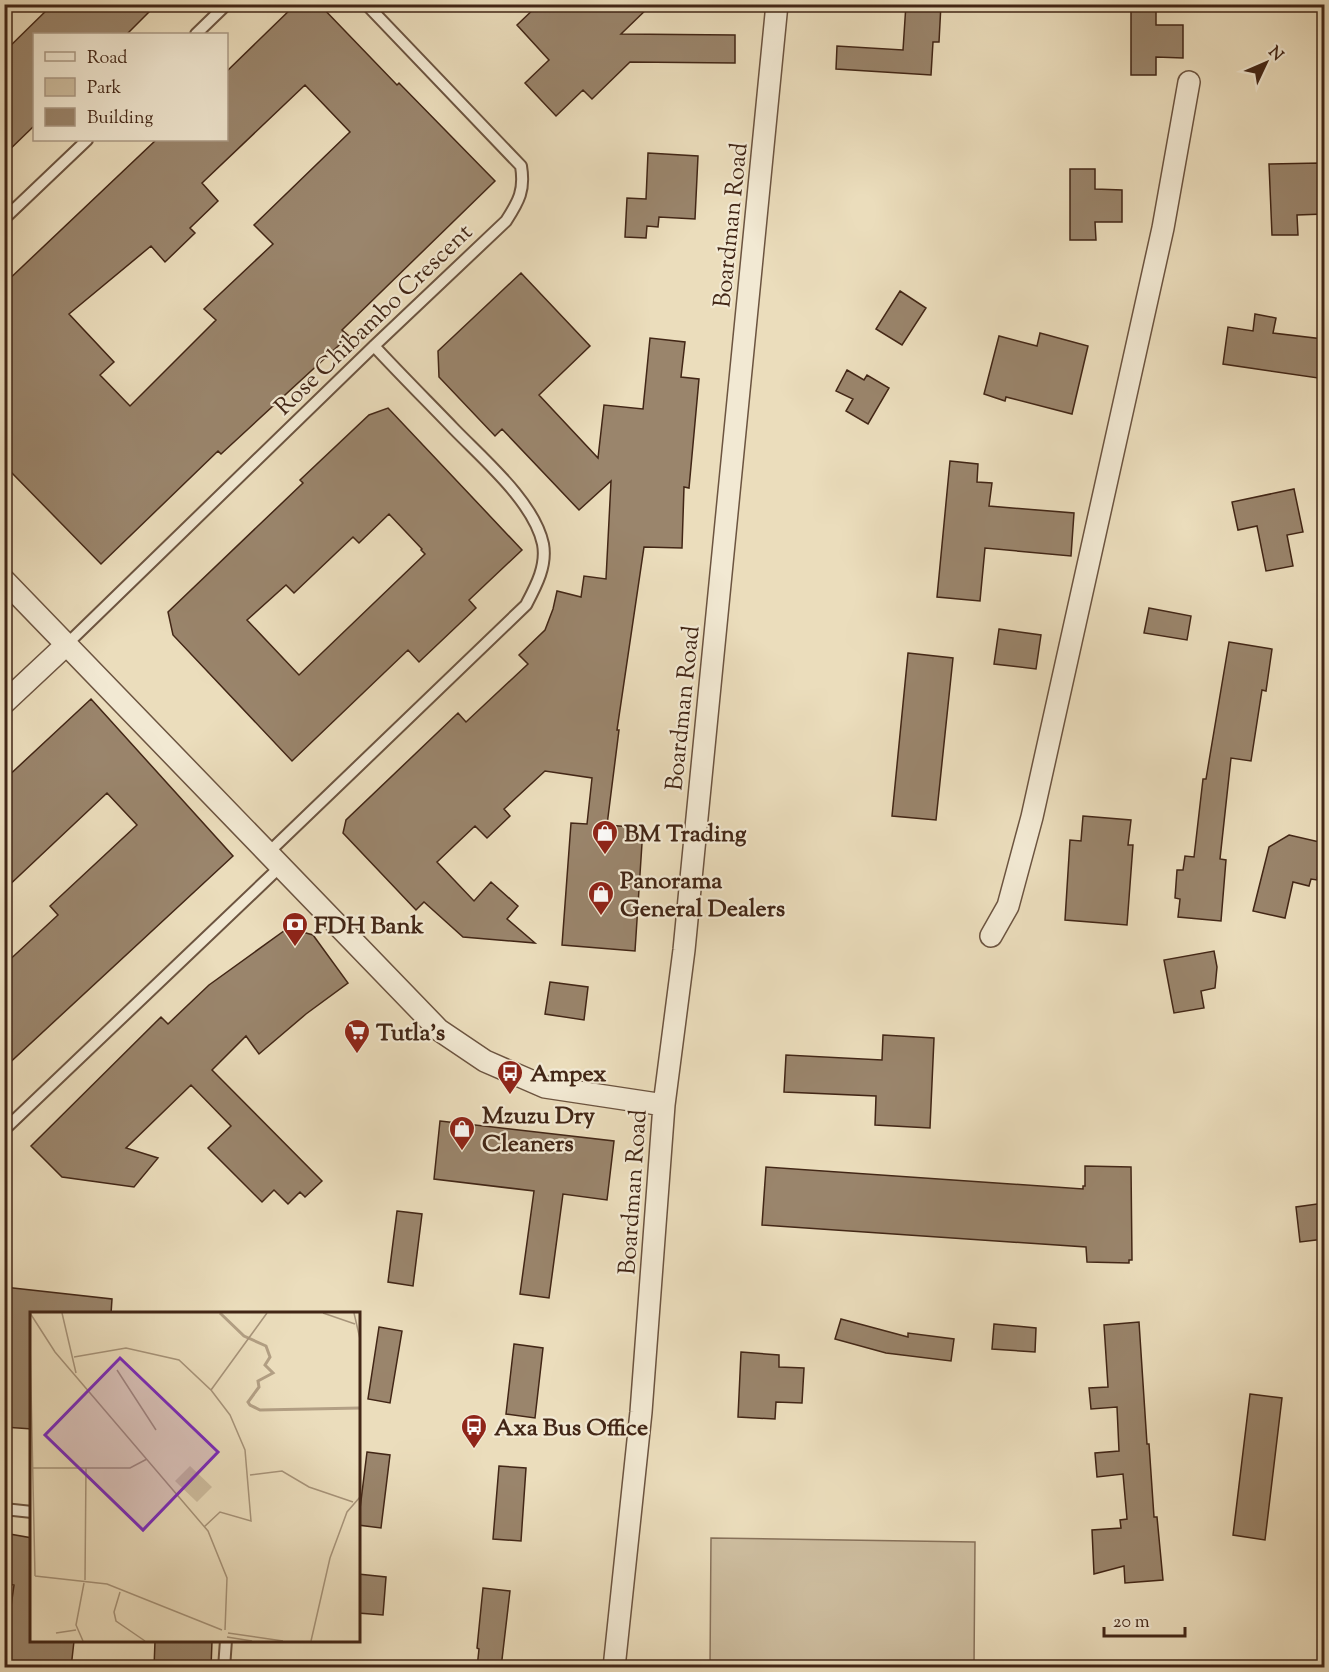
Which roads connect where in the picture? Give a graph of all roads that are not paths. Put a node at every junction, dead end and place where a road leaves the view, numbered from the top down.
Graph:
1 (227, 4) edge
2 (366, 4) edge
3 (777, 4) edge
4 (197, 33) edge
5 (1189, 82) dead end
6 (86, 141) edge
7 (4, 219) edge
8 (374, 346) junction
9 (4, 580) edge
10 (66, 645) junction
11 (4, 703) edge
12 (275, 859) junction
13 (991, 936) dead end
14 (664, 1105) junction
15 (4, 1130) edge
16 (4, 1509) edge
17 (30, 1512) edge
18 (226, 1642) edge
19 (224, 1668) edge
20 (614, 1668) edge

1 - 4 lane
2 - 8 lane, Rose Chibambo Crescent
3 - 14 street, Boardman Road
5 - 13 street
6 - 7 lane
8 - 10 lane, Rose Chibambo Crescent
8 - 12 lane
9 - 10 street
10 - 11 street
10 - 12 street
12 - 14 street
12 - 15 lane
14 - 20 street, Boardman Road
16 - 17 lane
18 - 19 lane

